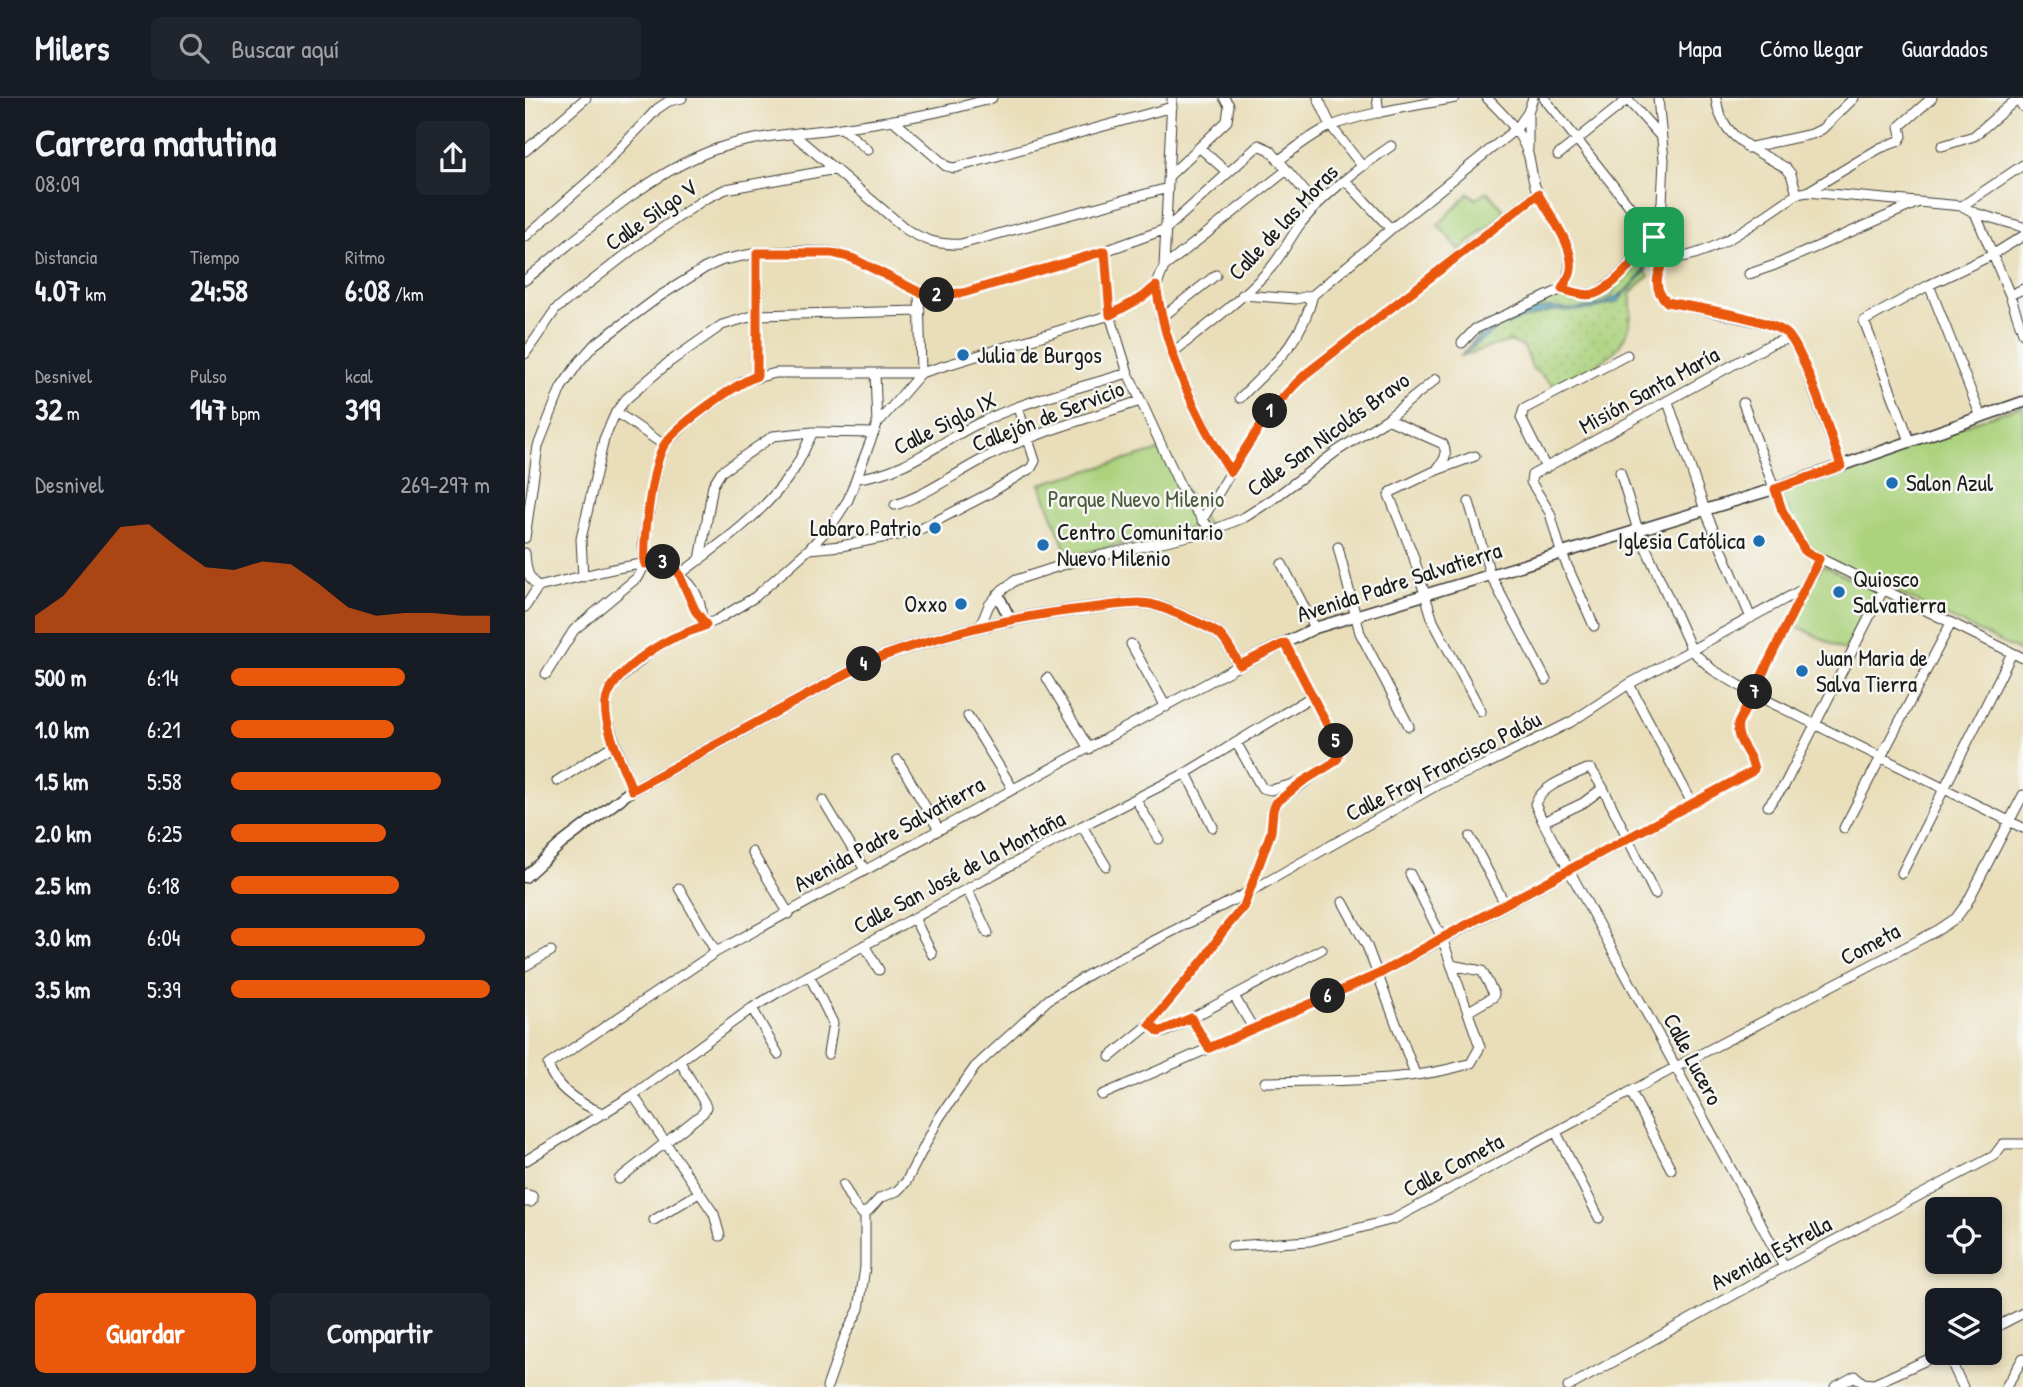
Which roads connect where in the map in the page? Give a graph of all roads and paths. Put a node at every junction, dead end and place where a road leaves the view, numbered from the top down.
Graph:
1 (586, 98) edge
2 (682, 98) edge
3 (992, 98) edge
4 (1224, 98) edge
5 (1318, 98) edge
6 (1377, 98) edge
7 (1455, 98) edge
8 (1487, 98) edge
9 (1533, 98) edge
10 (1544, 98) edge
11 (1658, 98) edge
12 (1716, 98) edge
13 (1854, 98) edge
14 (1932, 98) edge
15 (2017, 98) edge
16 (1627, 99) edge
17 (1172, 103) edge
18 (2023, 107) edge
19 (1379, 113) junction
20 (1528, 113) junction
21 (894, 120) junction
22 (1331, 126) junction
23 (842, 128) junction
24 (1517, 128) junction
25 (793, 134) junction
26 (1662, 138) junction
27 (1577, 141) junction
28 (1391, 146) dead end
29 (1942, 146) dead end
30 (1200, 148) junction
31 (1747, 148) junction
32 (868, 150) dead end
33 (525, 151) edge
34 (1528, 155) junction
35 (1558, 155) dead end
36 (1279, 160) junction
37 (2023, 165) edge
38 (1362, 166) junction
39 (835, 169) junction
40 (1287, 170) junction
41 (1227, 172) junction
42 (1169, 176) junction
43 (1345, 180) junction
44 (1168, 188) junction
45 (1802, 193) junction
46 (1538, 194) junction
47 (1921, 202) junction
48 (1317, 206) junction
49 (1962, 206) junction
50 (1975, 212) junction
51 (2023, 227) edge
52 (1166, 229) junction
53 (1391, 229) junction
54 (2023, 236) edge
55 (525, 237) edge
56 (1654, 237) junction
57 (1105, 251) junction
58 (757, 253) junction
59 (1672, 255) junction
60 (1992, 255) junction
61 (1164, 267) junction
62 (1749, 274) dead end
63 (1216, 275) dead end
64 (525, 279) edge
65 (1929, 285) junction
66 (1156, 286) junction
67 (1562, 289) junction
68 (2023, 289) edge
69 (919, 292) junction
70 (1242, 295) junction
71 (1313, 295) junction
72 (2010, 295) junction
73 (920, 312) junction
74 (756, 315) junction
75 (1110, 315) junction
76 (1161, 318) junction
77 (2023, 333) edge
78 (1791, 338) junction
79 (1462, 343) dead end
80 (1172, 353) junction
81 (525, 354) edge
82 (1627, 355) dead end
83 (875, 373) junction
84 (921, 373) junction
85 (1128, 373) junction
86 (757, 376) junction
87 (1436, 379) dead end
88 (1240, 398) dead end
89 (1140, 401) junction
90 (1668, 402) junction
91 (2023, 402) edge
92 (1742, 404) dead end
93 (1018, 408) junction
94 (616, 412) junction
95 (1981, 417) junction
96 (1387, 419) junction
97 (875, 429) junction
98 (813, 432) junction
99 (1028, 439) junction
100 (1910, 441) junction
101 (664, 445) junction
102 (1475, 456) dead end
103 (1841, 466) junction
104 (1546, 468) junction
105 (1437, 470) junction
106 (1231, 472) junction
107 (1620, 472) dead end
108 (858, 478) junction
109 (1775, 489) junction
110 (1469, 502) dead end
111 (895, 505) dead end
112 (1705, 510) junction
113 (1202, 520) junction
114 (1638, 530) junction
115 (1211, 531) junction
116 (525, 538) edge
117 (1338, 547) dead end
118 (809, 549) junction
119 (1561, 552) junction
120 (525, 553) edge
121 (700, 559) junction
122 (1819, 559) junction
123 (645, 564) junction
124 (1282, 564) dead end
125 (525, 569) edge
126 (1490, 573) junction
127 (681, 576) junction
128 (583, 577) junction
129 (538, 587) junction
130 (1805, 588) junction
131 (1883, 590) junction
132 (998, 595) junction
133 (1424, 595) junction
134 (525, 607) edge
135 (1356, 614) junction
136 (1751, 618) junction
137 (1011, 621) junction
138 (1951, 624) junction
139 (706, 625) junction
140 (1594, 625) dead end
141 (980, 627) junction
142 (1315, 628) junction
143 (1285, 643) junction
144 (1131, 644) dead end
145 (1692, 651) junction
146 (2012, 653) junction
147 (2023, 658) edge
148 (1240, 665) junction
149 (546, 674) dead end
150 (1048, 678) dead end
151 (1546, 680) dead end
152 (1629, 684) junction
153 (1754, 694) junction
154 (1311, 696) junction
155 (1166, 707) junction
156 (1481, 711) dead end
157 (968, 716) dead end
158 (1817, 725) junction
159 (1409, 726) dead end
160 (615, 744) junction
161 (1237, 744) junction
162 (1089, 749) junction
163 (1881, 759) junction
164 (898, 760) dead end
165 (1185, 773) junction
166 (557, 781) dead end
167 (1302, 782) junction
168 (1603, 788) junction
169 (1013, 789) junction
170 (1944, 789) junction
171 (632, 790) junction
172 (2023, 795) edge
173 (823, 800) dead end
174 (1136, 800) junction
175 (1692, 803) junction
176 (1769, 806) dead end
177 (2010, 821) junction
178 (1543, 822) junction
179 (1082, 827) junction
180 (1213, 827) dead end
181 (1844, 828) dead end
182 (2023, 828) edge
183 (939, 830) junction
184 (1470, 837) dead end
185 (1627, 838) junction
186 (1159, 839) dead end
187 (752, 852) dead end
188 (1106, 866) dead end
189 (1569, 869) junction
190 (865, 870) junction
191 (1902, 873) dead end
192 (1410, 874) dead end
193 (525, 877) edge
194 (679, 888) dead end
195 (967, 889) junction
196 (1251, 891) junction
197 (1655, 894) dead end
198 (1343, 902) dead end
199 (1505, 904) junction
200 (789, 914) junction
201 (914, 918) junction
202 (988, 933) dead end
203 (1442, 938) junction
204 (864, 945) junction
205 (1322, 949) dead end
206 (551, 951) dead end
207 (716, 952) junction
208 (932, 954) dead end
209 (1451, 965) junction
210 (525, 966) edge
211 (879, 970) dead end
212 (1379, 974) junction
213 (809, 975) junction
214 (1234, 996) junction
215 (752, 1008) junction
216 (1469, 1011) junction
217 (1191, 1018) junction
218 (1150, 1024) junction
219 (1253, 1028) junction
220 (1209, 1048) junction
221 (778, 1054) dead end
222 (828, 1054) dead end
223 (1110, 1057) dead end
224 (680, 1062) junction
225 (1676, 1067) junction
226 (1415, 1074) junction
227 (1265, 1082) dead end
228 (1631, 1092) junction
229 (633, 1095) junction
230 (1102, 1095) dead end
231 (604, 1114) junction
232 (1556, 1132) junction
233 (666, 1143) junction
234 (2023, 1144) edge
235 (525, 1161) edge
236 (1671, 1169) dead end
237 (619, 1179) dead end
238 (843, 1185) dead end
239 (699, 1193) junction
240 (525, 1194) edge
241 (525, 1202) edge
242 (865, 1212) junction
243 (1599, 1218) dead end
244 (653, 1220) dead end
245 (720, 1236) dead end
246 (1232, 1246) dead end
247 (1784, 1267) junction
248 (2023, 1313) edge
249 (2002, 1324) edge
250 (2023, 1358) edge
251 (1925, 1362) edge
252 (1951, 1365) edge
253 (827, 1387) edge
254 (1568, 1387) edge
255 (1835, 1387) edge
256 (1963, 1387) edge
257 (2006, 1387) edge

1 - 33 street
2 - 55 street
3 - 21 street
4 - 30 street
5 - 22 street
6 - 19 street
7 - 19 street
8 - 24 street
9 - 20 street
10 - 27 street
11 - 26 street
12 - 31 street
13 - 31 street
14 - 45 street
15 - 18 street
15 - 29 street
16 - 26 street
16 - 27 street
17 - 21 street
17 - 42 street
19 - 22 street
20 - 24 street
20 - 34 street
21 - 23 street
22 - 36 street
22 - 38 street
23 - 25 street
23 - 32 street
24 - 34 street
24 - 53 street
25 - 39 street
25 - 64 street
26 - 56 street
27 - 35 street
27 - 56 street
28 - 38 street, Calle de las Moras
30 - 41 street
30 - 42 street
31 - 45 street
34 - 46 street
36 - 40 street
36 - 41 street
37 - 49 street
38 - 43 street, Calle de las Moras
39 - 44 street
39 - 81 street, Calle Silgo V
40 - 48 street
40 - 61 street
41 - 52 street
42 - 44 street
43 - 48 street, Calle de las Moras
43 - 53 street
44 - 52 street
45 - 47 street
45 - 59 street
46 - 67 street
46 - 106 street
47 - 49 street
47 - 62 street
48 - 70 street, Calle de las Moras
49 - 50 street
50 - 51 street
50 - 60 street
52 - 57 street
52 - 61 street
53 - 71 street
54 - 60 street
56 - 59 street
56 - 67 street
57 - 69 street
57 - 75 street
58 - 69 street
58 - 74 street
58 - 116 street
59 - 78 street
60 - 65 street
60 - 72 street
61 - 66 street
63 - 76 street
65 - 95 street
65 - 100 street
66 - 75 street
66 - 76 street
67 - 79 street
68 - 72 street
69 - 73 street
70 - 71 street
70 - 80 street, Calle de las Moras
71 - 88 street
72 - 77 street
73 - 74 street
73 - 84 street
74 - 86 street
74 - 94 street
75 - 84 street
75 - 85 street
76 - 80 street
78 - 90 street, Misión Santa María
78 - 103 street
80 - 106 street
82 - 104 street
83 - 84 street
83 - 86 street
83 - 97 street
84 - 97 street
85 - 89 street
85 - 93 street, Calle Siglo IX
86 - 101 street
87 - 96 street, Calle San Nicolás Bravo
89 - 99 street, Callejón de Servicio
89 - 113 street
90 - 104 street, Misión Santa María
90 - 112 street
91 - 95 main road, Avenida Padre Salvatierra
92 - 109 street
93 - 99 street
93 - 108 street, Calle Siglo IX
94 - 101 street
94 - 128 street
95 - 100 main road, Avenida Padre Salvatierra
96 - 105 street
96 - 115 street, Calle San Nicolás Bravo
97 - 98 street
97 - 108 street
98 - 121 street
98 - 121 street
99 - 111 street, Callejón de Servicio
99 - 118 street
100 - 103 main road, Avenida Padre Salvatierra
101 - 123 street
102 - 105 street
103 - 109 main road, Avenida Padre Salvatierra
104 - 119 street, Misión Santa María
105 - 133 street
106 - 113 street
107 - 114 street
108 - 118 street
109 - 112 main road, Avenida Padre Salvatierra
109 - 122 street
110 - 126 street
112 - 114 main road, Avenida Padre Salvatierra
112 - 136 street
113 - 115 street
114 - 119 main road, Avenida Padre Salvatierra
114 - 145 street
115 - 132 street, Calle San Nicolás Bravo
117 - 135 street
118 - 139 street
119 - 126 main road, Avenida Padre Salvatierra
119 - 140 street
120 - 125 street
121 - 127 street
122 - 130 street
122 - 131 street
123 - 127 street
123 - 128 street
123 - 149 street
124 - 142 street
125 - 129 street
126 - 133 main road, Avenida Padre Salvatierra
126 - 151 street
127 - 139 street
128 - 129 street
129 - 134 street
130 - 136 street, Calle Fray Francisco Palóu
130 - 153 street
131 - 138 street
131 - 158 street
132 - 137 main road
132 - 141 street, Calle San Nicolás Bravo
133 - 135 main road, Avenida Padre Salvatierra
133 - 156 street
135 - 142 main road, Avenida Padre Salvatierra
135 - 159 street
136 - 145 street, Calle Fray Francisco Palóu
137 - 141 main road
137 - 148 main road
138 - 146 street
138 - 163 street
139 - 160 street
141 - 171 main road
142 - 143 main road, Avenida Padre Salvatierra
143 - 148 main road, Avenida Padre Salvatierra
143 - 154 street
144 - 155 street
145 - 152 street, Calle Fray Francisco Palóu
145 - 153 street
146 - 147 street
146 - 170 street
148 - 155 street, Avenida Padre Salvatierra
150 - 162 street
152 - 175 street
152 - 196 street, Calle Fray Francisco Palóu
153 - 158 street
153 - 175 street
154 - 161 street, Calle San José de la Montaña
154 - 167 street
155 - 162 street, Avenida Padre Salvatierra
157 - 169 street
158 - 163 street
158 - 176 street
160 - 166 street
160 - 171 street
161 - 165 street, Calle San José de la Montaña
161 - 167 street
162 - 169 street, Avenida Padre Salvatierra
163 - 170 street
163 - 181 street
164 - 183 street
165 - 174 street, Calle San José de la Montaña
165 - 180 street
167 - 196 street
168 - 178 street
168 - 178 street, Calle Lucero
168 - 185 street
169 - 183 street, Avenida Padre Salvatierra
170 - 177 street
170 - 191 street
171 - 193 main road
172 - 177 street, Cometa
173 - 190 street
174 - 179 street, Calle San José de la Montaña
174 - 186 street
175 - 185 street
177 - 182 street
177 - 225 street, Cometa
178 - 189 street, Calle Lucero
179 - 188 street
179 - 195 street, Calle San José de la Montaña
183 - 190 street, Avenida Padre Salvatierra
184 - 199 street
185 - 189 street
185 - 197 street
187 - 200 street
189 - 199 street
189 - 225 street, Calle Lucero
190 - 200 street, Avenida Padre Salvatierra
192 - 203 street
194 - 207 street
195 - 201 street, Calle San José de la Montaña
195 - 202 street
196 - 218 street
196 - 242 street, Calle Fray Francisco Palóu
198 - 212 street
199 - 203 street
200 - 207 street, Avenida Padre Salvatierra
201 - 204 street, Calle San José de la Montaña
201 - 208 street
203 - 209 street
203 - 212 street
204 - 211 street
204 - 213 street, Calle San José de la Montaña
205 - 214 street
206 - 210 street
207 - 231 street, Avenida Padre Salvatierra
209 - 216 street
209 - 216 street
212 - 219 street
212 - 226 street
213 - 215 street, Calle San José de la Montaña
213 - 222 street
214 - 217 street
214 - 219 street
215 - 221 street
215 - 224 street, Calle San José de la Montaña
216 - 226 street
217 - 218 street
217 - 220 street
218 - 223 street
219 - 220 street
220 - 230 street
224 - 229 street, Calle San José de la Montaña
224 - 233 street
225 - 228 street, Calle Cometa
225 - 247 street, Calle Lucero
226 - 227 street
228 - 232 street, Calle Cometa
228 - 236 street
229 - 231 street, Calle San José de la Montaña
229 - 233 street
231 - 235 street, Calle San José de la Montaña
232 - 243 street
232 - 246 street, Calle Cometa
233 - 237 street
233 - 239 street
234 - 247 street, Avenida Estrella
238 - 242 street
239 - 244 street
239 - 245 street
240 - 241 street
242 - 253 street
247 - 254 street, Avenida Estrella
248 - 249 street
250 - 257 street
251 - 255 street
252 - 256 street

